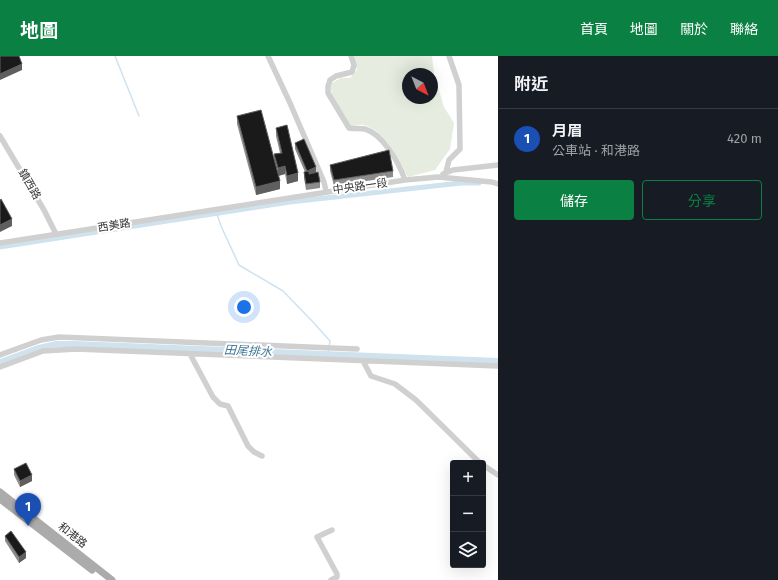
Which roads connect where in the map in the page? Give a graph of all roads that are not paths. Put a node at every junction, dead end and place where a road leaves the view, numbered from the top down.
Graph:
1 (268, 56) edge
2 (351, 56) edge
3 (449, 56) edge
4 (0, 136) edge
5 (498, 165) edge
6 (446, 172) junction
7 (438, 177) junction
8 (405, 180) junction
9 (498, 184) edge
10 (326, 191) junction
11 (229, 206) joint
12 (56, 234) junction
13 (0, 243) edge
14 (41, 340) junction
15 (357, 349) dead end
16 (43, 351) junction
17 (190, 354) junction
18 (0, 355) edge
19 (363, 361) junction
20 (498, 366) edge
21 (0, 367) edge
22 (262, 456) dead end
23 (477, 460) edge
24 (486, 467) edge
25 (498, 475) edge
26 (0, 492) edge
27 (0, 499) edge
28 (332, 530) dead end
29 (105, 580) edge
30 (112, 580) edge
31 (331, 580) edge

1 - 10 street
2 - 8 street
3 - 6 street
4 - 12 street, 鎮西路
5 - 6 street
6 - 7 street
7 - 8 street, 中央路一段
7 - 9 street, 中央路一段
8 - 10 street, 中央路一段
10 - 11 street, 中央路一段
11 - 12 street, 西美路
12 - 13 street, 西美路
14 - 15 street
14 - 16 street
14 - 18 street
16 - 17 street
16 - 21 street
17 - 19 street
17 - 22 street
19 - 20 street
19 - 23 street
24 - 25 street
26 - 30 main road, 和港路
27 - 29 main road, 和港路
28 - 31 street

